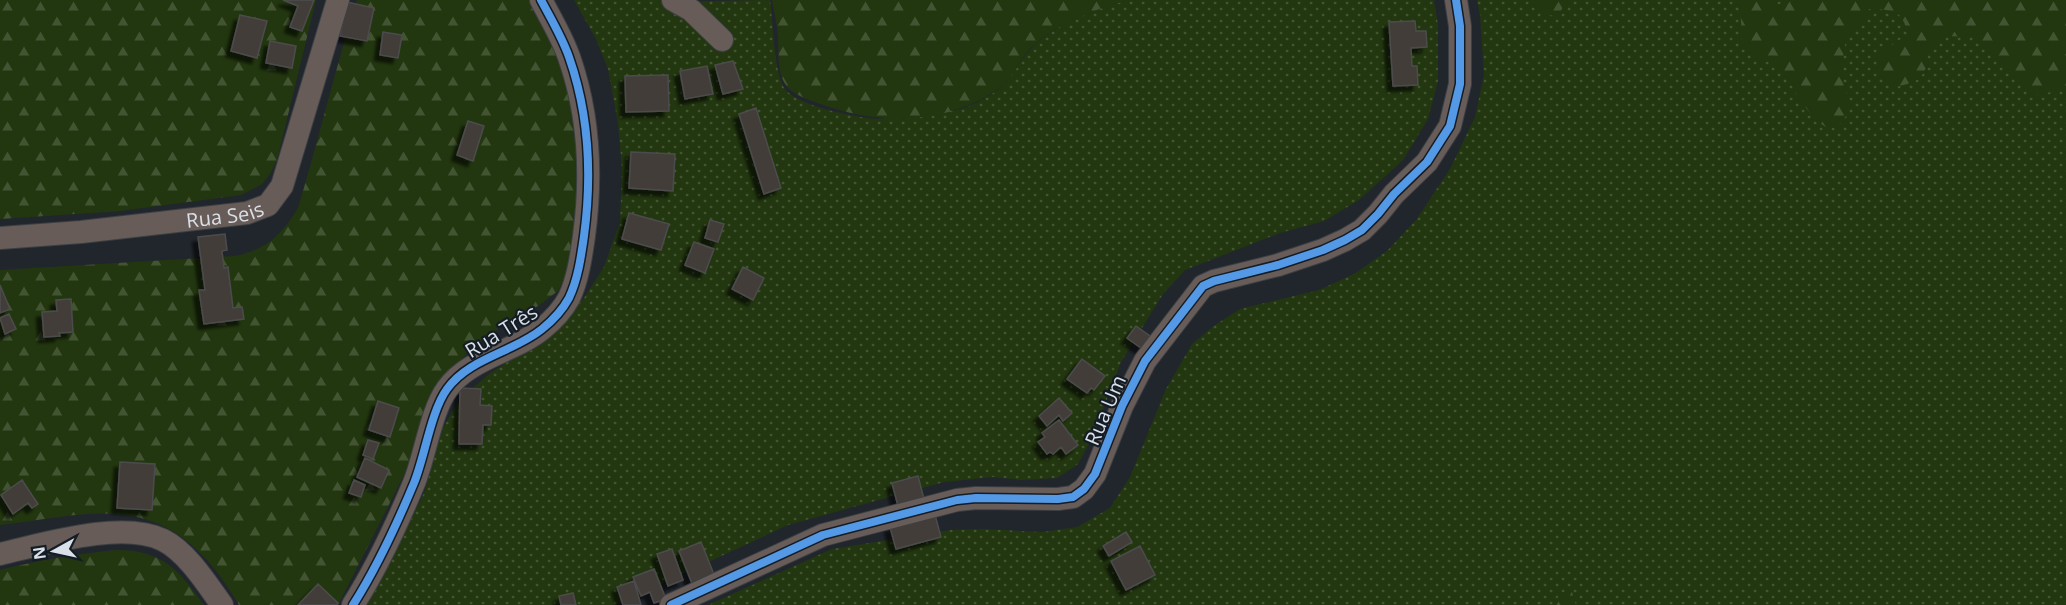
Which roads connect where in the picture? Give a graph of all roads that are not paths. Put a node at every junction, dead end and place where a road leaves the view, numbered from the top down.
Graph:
1 (338, 0) edge
2 (541, 0) edge
3 (673, 0) edge
4 (1456, 0) edge
5 (722, 40) dead end
6 (0, 238) edge
7 (0, 554) edge
8 (222, 605) edge
9 (353, 605) edge
10 (671, 605) edge

1 - 6 street, Rua Seis
2 - 9 street, Rua Três
3 - 5 street
4 - 10 street, Rua Um
7 - 8 street

